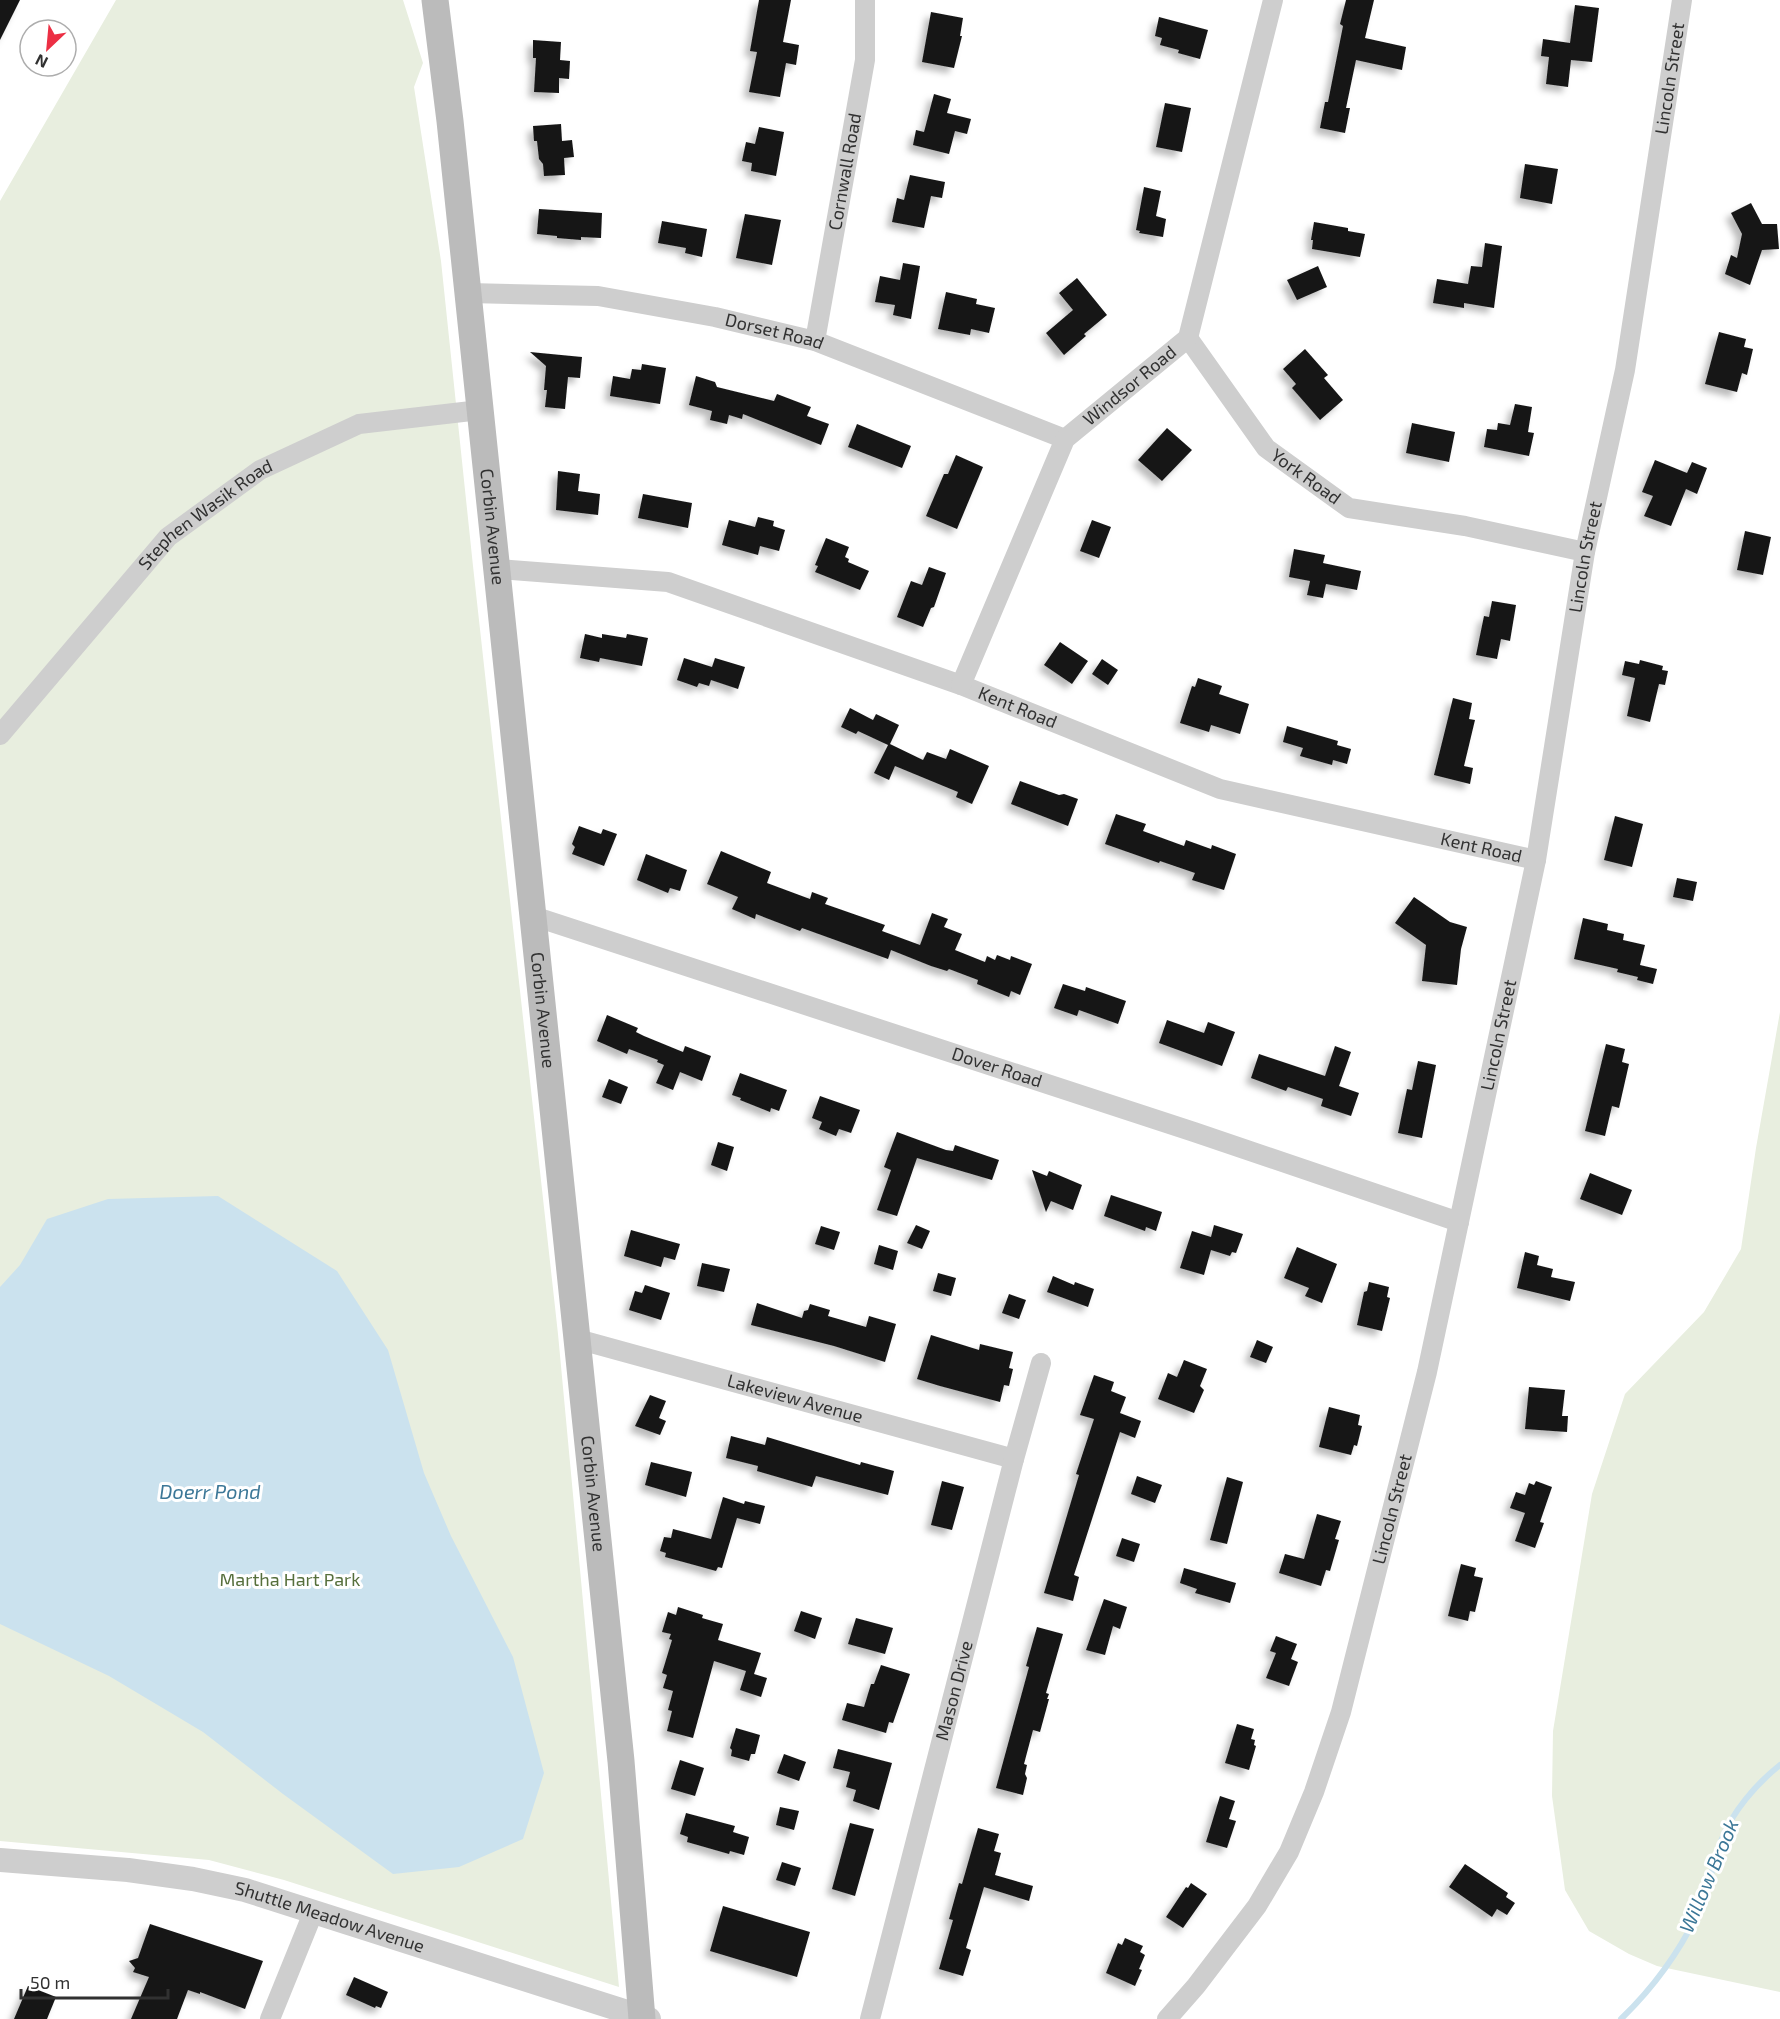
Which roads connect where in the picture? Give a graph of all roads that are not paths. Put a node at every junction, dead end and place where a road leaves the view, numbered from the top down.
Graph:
1 (435, 0) edge
2 (864, 0) edge
3 (1273, 0) edge
4 (1682, 0) edge
5 (468, 293) junction
6 (1188, 338) junction
7 (815, 340) junction
8 (480, 410) junction
9 (1065, 439) junction
10 (1585, 552) junction
11 (497, 569) junction
12 (961, 685) junction
13 (0, 735) edge
14 (1536, 860) junction
15 (533, 916) junction
16 (1459, 1222) junction
17 (577, 1339) junction
18 (1041, 1363) dead end
19 (1014, 1459) junction
20 (0, 1860) edge
21 (313, 1913) junction
22 (644, 2018) edge
23 (270, 2019) edge
24 (870, 2019) edge
25 (1167, 2019) edge

1 - 5 main road, Corbin Avenue
2 - 7 street, Cornwall Road
3 - 6 street, Windsor Road
4 - 10 street, Lincoln Street
5 - 7 street, Dorset Road
5 - 8 main road, Corbin Avenue
6 - 9 street, Windsor Road
6 - 10 street, York Road
7 - 9 street, Dorset Road
8 - 11 main road, Corbin Avenue
8 - 13 street, Stephen Wasik Road
9 - 12 street, Windsor Road
10 - 14 street, Lincoln Street
11 - 12 street, Kent Road
11 - 15 main road, Corbin Avenue
12 - 14 street, Kent Road
14 - 16 street, Lincoln Street
15 - 16 street, Dover Road
15 - 17 main road, Corbin Avenue
16 - 25 street, Lincoln Street
17 - 19 street, Lakeview Avenue
17 - 22 main road, Corbin Avenue
18 - 19 street, Mason Drive
19 - 24 street, Mason Drive
20 - 21 street, Shuttle Meadow Avenue
21 - 22 street, Shuttle Meadow Avenue
21 - 23 street

